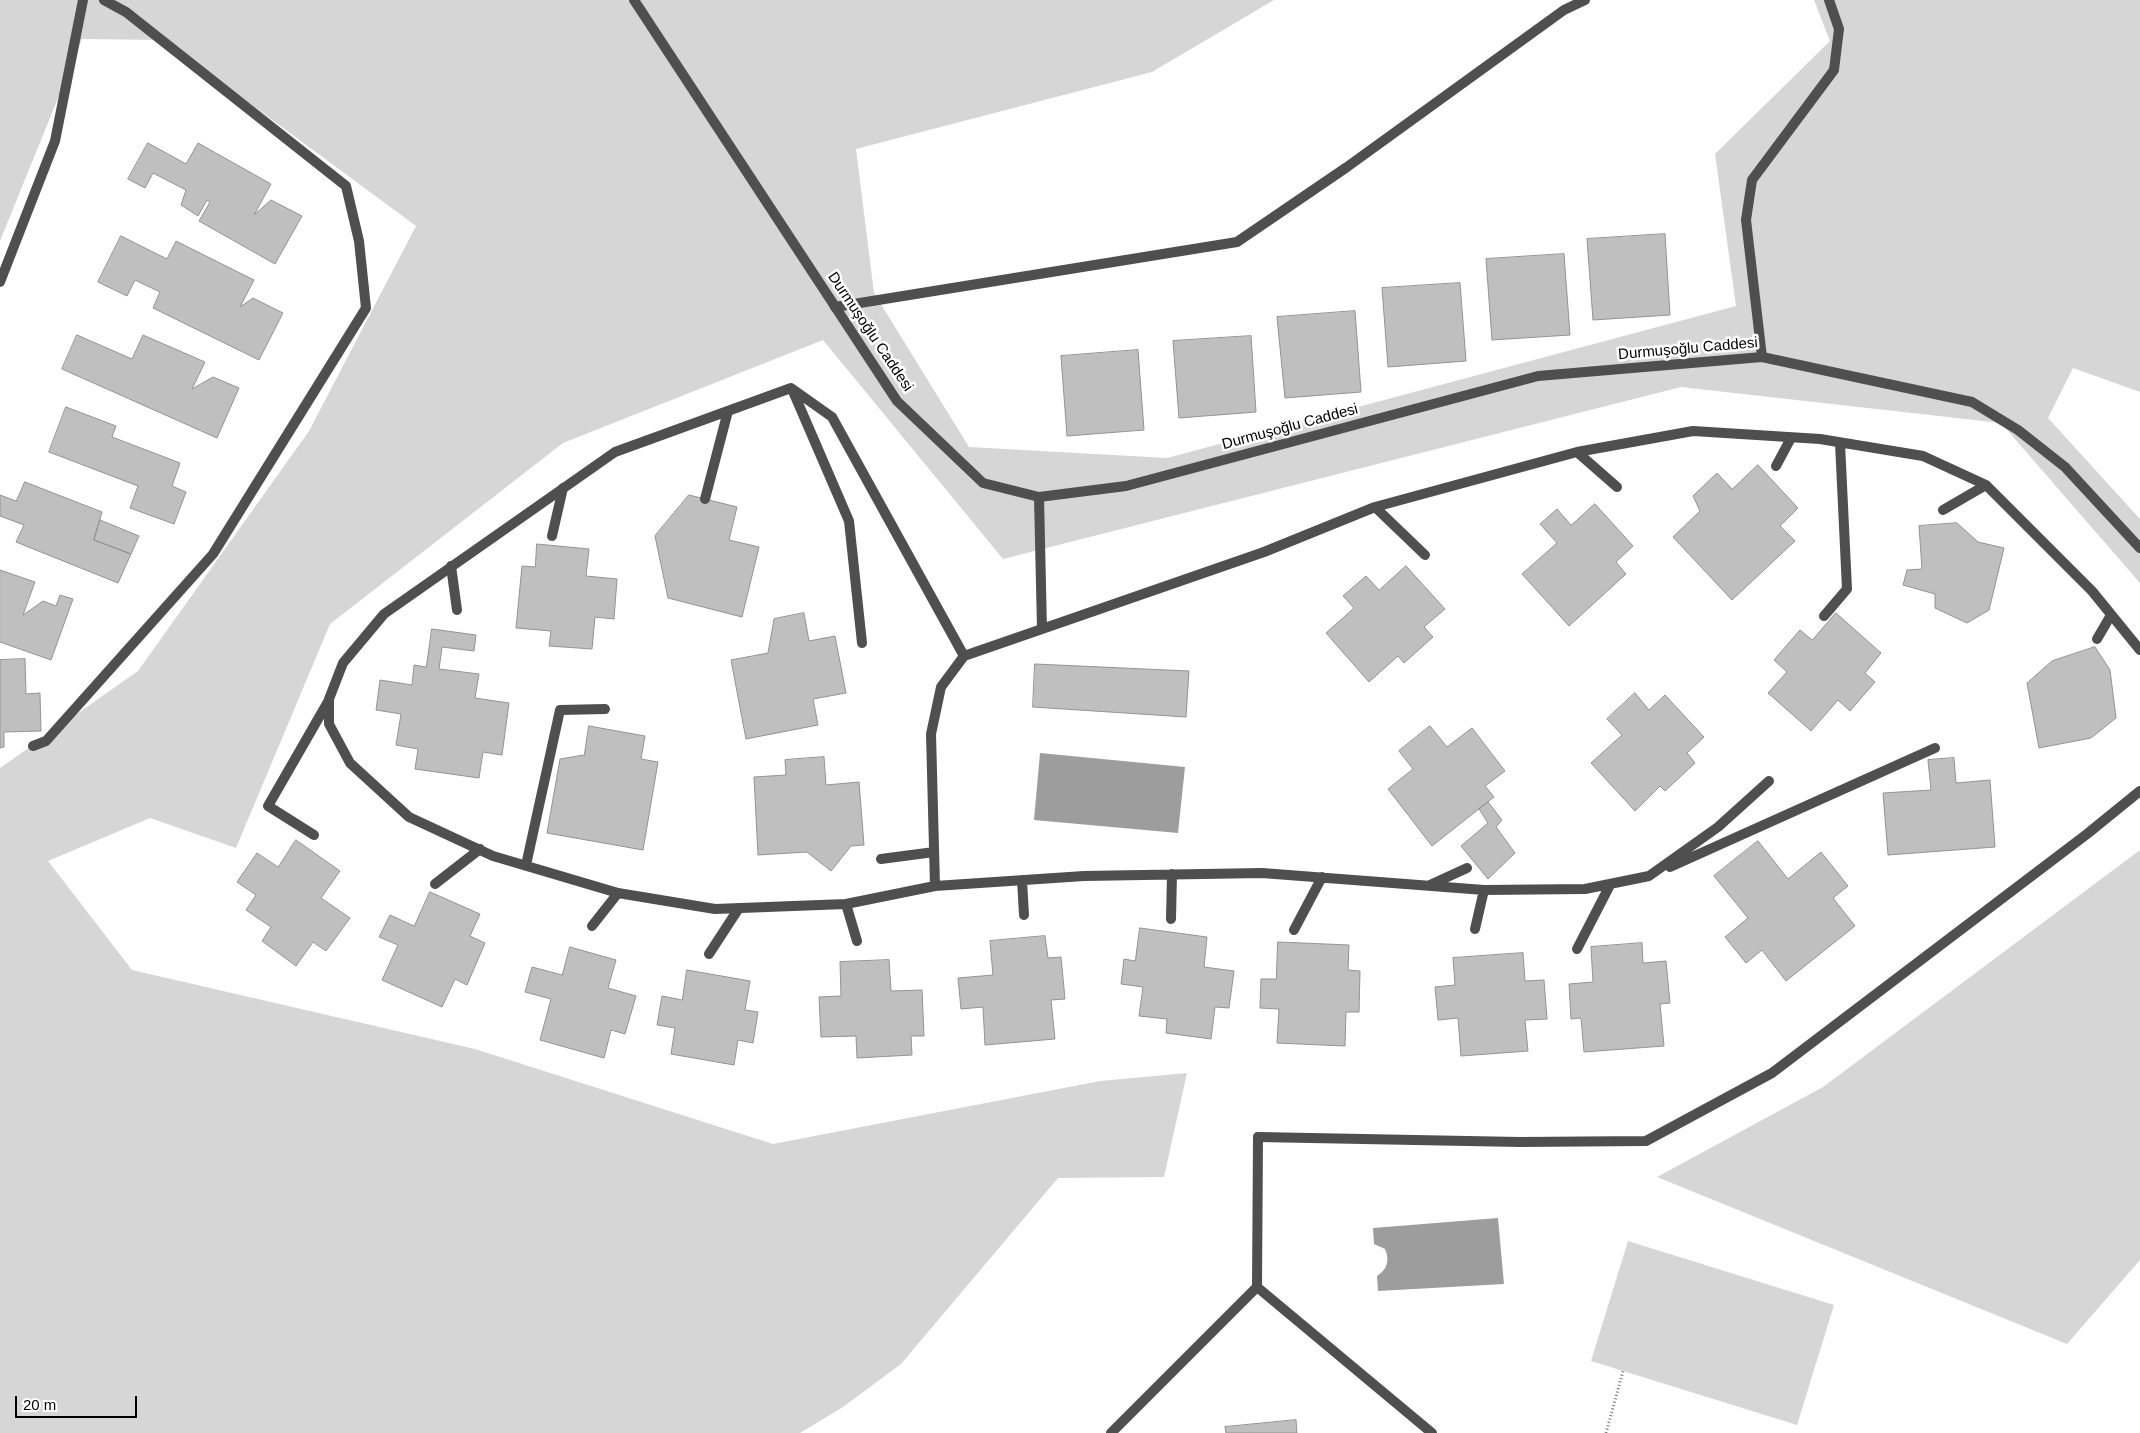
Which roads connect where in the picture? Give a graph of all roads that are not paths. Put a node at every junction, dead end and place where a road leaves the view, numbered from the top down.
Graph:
1 (83, 0) edge
2 (104, 0) edge
3 (634, 0) edge
4 (1586, 0) edge
5 (1829, 0) edge
6 (0, 282) edge
7 (836, 307) junction
8 (1762, 357) junction
9 (791, 388) junction
10 (728, 411) junction
11 (1791, 438) junction
12 (1840, 443) junction
13 (1577, 452) junction
14 (1776, 466) dead end
15 (1986, 485) junction
16 (1617, 487) dead end
17 (562, 488) junction
18 (1039, 497) junction
19 (706, 499) dead end
20 (1376, 507) junction
21 (1944, 510) dead end
22 (552, 536) dead end
23 (2140, 548) edge
24 (1425, 555) dead end
25 (451, 566) junction
26 (457, 610) dead end
27 (2111, 615) junction
28 (1824, 616) dead end
29 (1042, 629) junction
30 (2097, 639) dead end
31 (862, 642) dead end
32 (2140, 650) edge
33 (964, 656) junction
34 (329, 699) junction
35 (605, 709) dead end
36 (33, 746) dead end
37 (1936, 748) dead end
38 (1769, 781) dead end
39 (2140, 791) edge
40 (314, 835) dead end
41 (480, 849) junction
42 (934, 852) junction
43 (881, 860) dead end
44 (526, 865) junction
45 (1467, 868) dead end
46 (1172, 874) junction
47 (1649, 876) junction
48 (1322, 877) junction
49 (1022, 880) junction
50 (435, 884) dead end
51 (1610, 884) junction
52 (935, 886) junction
53 (1429, 886) junction
54 (1484, 890) junction
55 (618, 893) junction
56 (846, 904) junction
57 (739, 908) junction
58 (1024, 915) dead end
59 (1171, 919) dead end
60 (592, 926) dead end
61 (1475, 929) dead end
62 (1294, 930) dead end
63 (856, 941) dead end
64 (1577, 949) dead end
65 (709, 954) dead end
66 (1256, 1287) junction
67 (1111, 1433) edge
68 (1432, 1433) edge

1 - 6 street
2 - 36 street
3 - 7 street, Durmuşoğlu Caddesi
4 - 7 street
5 - 8 street
7 - 18 street, Durmuşoğlu Caddesi
8 - 18 street, Durmuşoğlu Caddesi
8 - 23 street, Durmuşoğlu Caddesi
9 - 10 street
9 - 31 street
9 - 33 street
10 - 17 street
10 - 19 street
11 - 12 street
11 - 13 street
11 - 14 street
12 - 15 street
12 - 28 street
13 - 16 street
13 - 20 street
15 - 21 street
15 - 27 street
17 - 22 street
17 - 25 street
18 - 29 street
20 - 24 street
20 - 29 street
25 - 26 street
25 - 34 street
27 - 30 street
27 - 32 street
29 - 33 street
33 - 42 street
34 - 40 street
34 - 41 street
35 - 44 street
37 - 47 street
38 - 47 street
39 - 66 street
41 - 44 street
41 - 50 street
42 - 43 street
42 - 52 street
44 - 55 street
45 - 53 street
46 - 48 street
46 - 49 street
46 - 59 street
47 - 51 street
48 - 53 street
48 - 62 street
49 - 52 street
49 - 58 street
51 - 54 street
51 - 64 street
52 - 56 street
53 - 54 street
54 - 61 street
55 - 57 street
55 - 60 street
56 - 57 street
56 - 63 street
57 - 65 street
66 - 67 street
66 - 68 street

